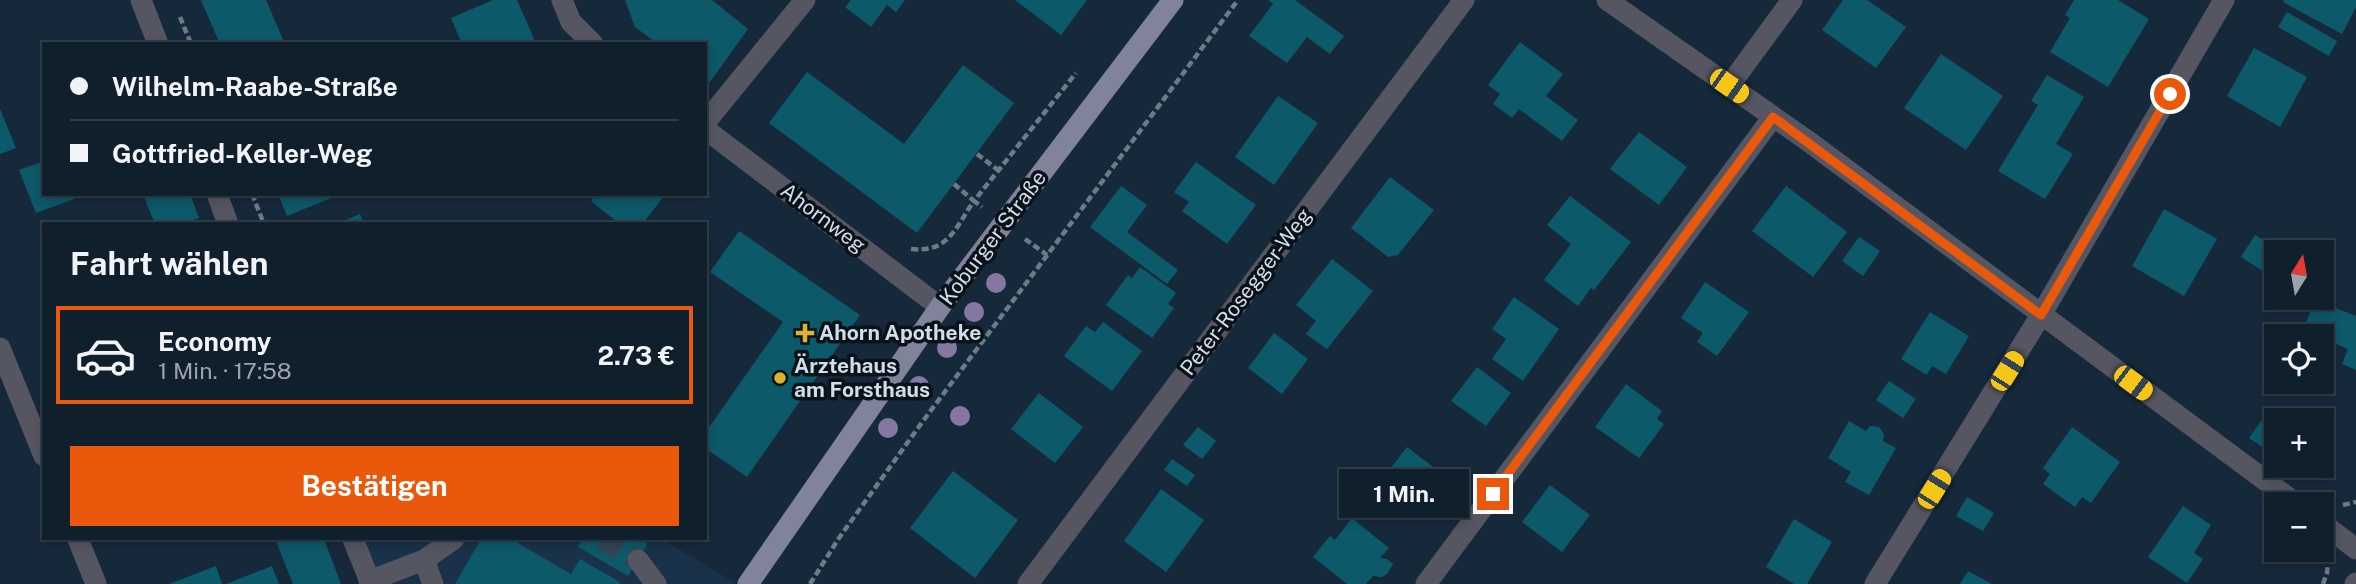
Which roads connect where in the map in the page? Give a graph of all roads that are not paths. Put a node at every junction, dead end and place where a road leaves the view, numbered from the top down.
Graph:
1 (141, 0) edge
2 (562, 0) edge
3 (805, 0) edge
4 (1172, 0) edge
5 (1464, 0) edge
6 (1607, 0) edge
7 (1793, 0) edge
8 (2224, 0) edge
9 (157, 42) edge
10 (591, 42) edge
11 (1729, 86) junction
12 (1773, 117) junction
13 (707, 121) edge
14 (707, 131) edge
15 (217, 196) edge
16 (227, 222) edge
17 (940, 307) junction
18 (2041, 315) junction
19 (0, 348) edge
20 (42, 451) edge
21 (2281, 492) edge
22 (2334, 532) edge
23 (78, 540) edge
24 (353, 540) edge
25 (453, 540) edge
26 (2356, 549) edge
27 (424, 560) junction
28 (638, 560) tunnel mouth
29 (370, 582) edge
30 (96, 584) edge
31 (433, 584) edge
32 (656, 584) edge
33 (748, 584) edge
34 (1028, 584) edge
35 (1426, 584) edge
36 (1875, 584) edge

1 - 9 street
2 - 10 street
3 - 13 street
4 - 17 main road, Koburger Straße
5 - 34 street, Peter-Rosegger-Weg
6 - 11 street
7 - 11 street
8 - 18 street
11 - 12 street
12 - 18 street
12 - 35 street
14 - 17 street, Ahornweg
15 - 16 street
17 - 33 main road, Koburger Straße
18 - 21 street
18 - 36 street
19 - 20 street
22 - 26 street
23 - 30 street
24 - 29 street
25 - 27 street
27 - 29 street
27 - 31 street
28 - 32 street

